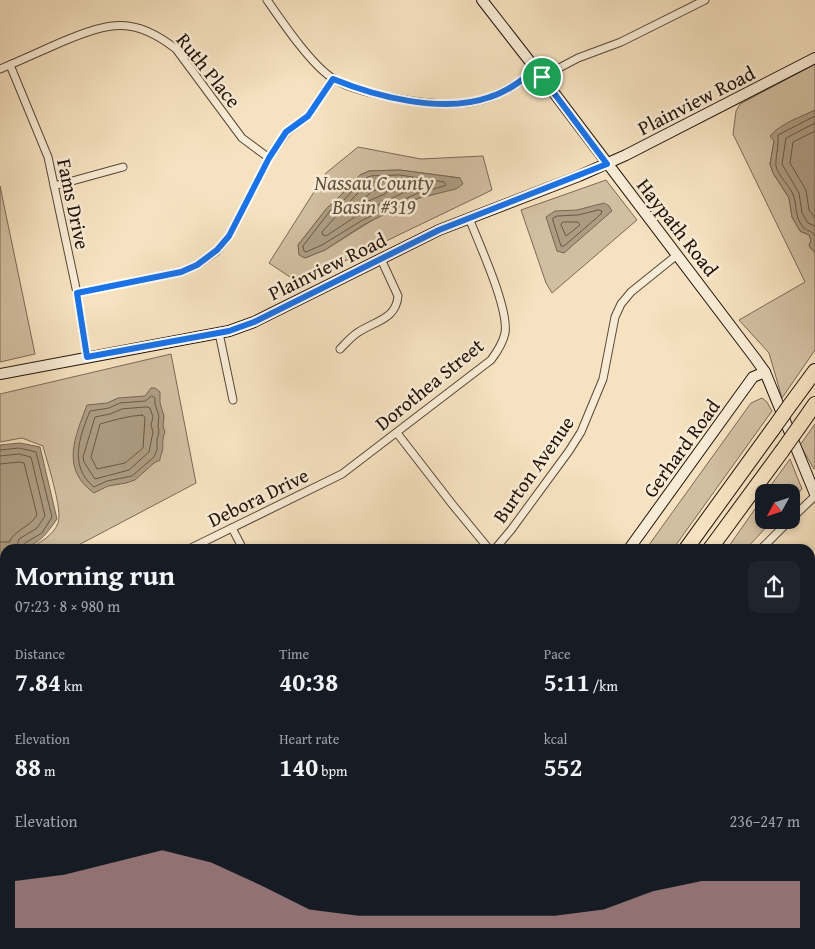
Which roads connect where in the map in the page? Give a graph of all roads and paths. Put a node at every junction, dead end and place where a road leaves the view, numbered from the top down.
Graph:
1 (267, 0) edge
2 (482, 0) edge
3 (705, 0) edge
4 (815, 58) edge
5 (10, 64) junction
6 (0, 68) edge
7 (539, 73) junction
8 (333, 79) junction
9 (269, 158) junction
10 (607, 164) junction
11 (124, 167) dead end
12 (54, 186) junction
13 (469, 218) junction
14 (677, 255) junction
15 (381, 259) junction
16 (77, 293) junction
17 (219, 333) junction
18 (340, 350) dead end
19 (87, 357) junction
20 (815, 371) edge
21 (765, 372) junction
22 (0, 374) edge
23 (233, 400) dead end
24 (815, 404) edge
25 (397, 432) junction
26 (342, 474) joint
27 (815, 495) edge
28 (800, 511) edge
29 (232, 528) junction
30 (782, 529) edge
31 (199, 544) edge
32 (240, 544) edge
33 (485, 544) edge
34 (499, 544) edge
35 (632, 544) edge
36 (690, 544) edge
37 (714, 544) edge
38 (766, 544) edge

1 - 8 street
2 - 7 main road, Haypath Road
3 - 7 street
4 - 10 main road, Plainview Road
5 - 6 street, Ruth Place
5 - 9 street, Ruth Place
5 - 12 street, Fams Drive
7 - 8 street
7 - 10 main road, Haypath Road
8 - 9 street
9 - 16 street
10 - 13 main road, Plainview Road
10 - 14 main road, Haypath Road
11 - 12 street
12 - 16 street, Fams Drive
13 - 15 main road, Plainview Road
13 - 25 street, Dorothea Street
14 - 21 main road, Haypath Road
14 - 34 street, Burton Avenue
15 - 17 main road, Plainview Road
15 - 18 street
16 - 19 street, Fams Drive
17 - 19 main road, Plainview Road
17 - 23 street
19 - 22 main road, Plainview Road
20 - 36 highway, bridge
21 - 27 main road, Haypath Road
21 - 35 main road, Gerhard Road
24 - 37 highway, bridge
25 - 26 street, Dorothea Street
25 - 33 street
26 - 29 street, Debora Drive
27 - 28 street
29 - 31 street, Debora Drive
29 - 32 street
30 - 38 street

